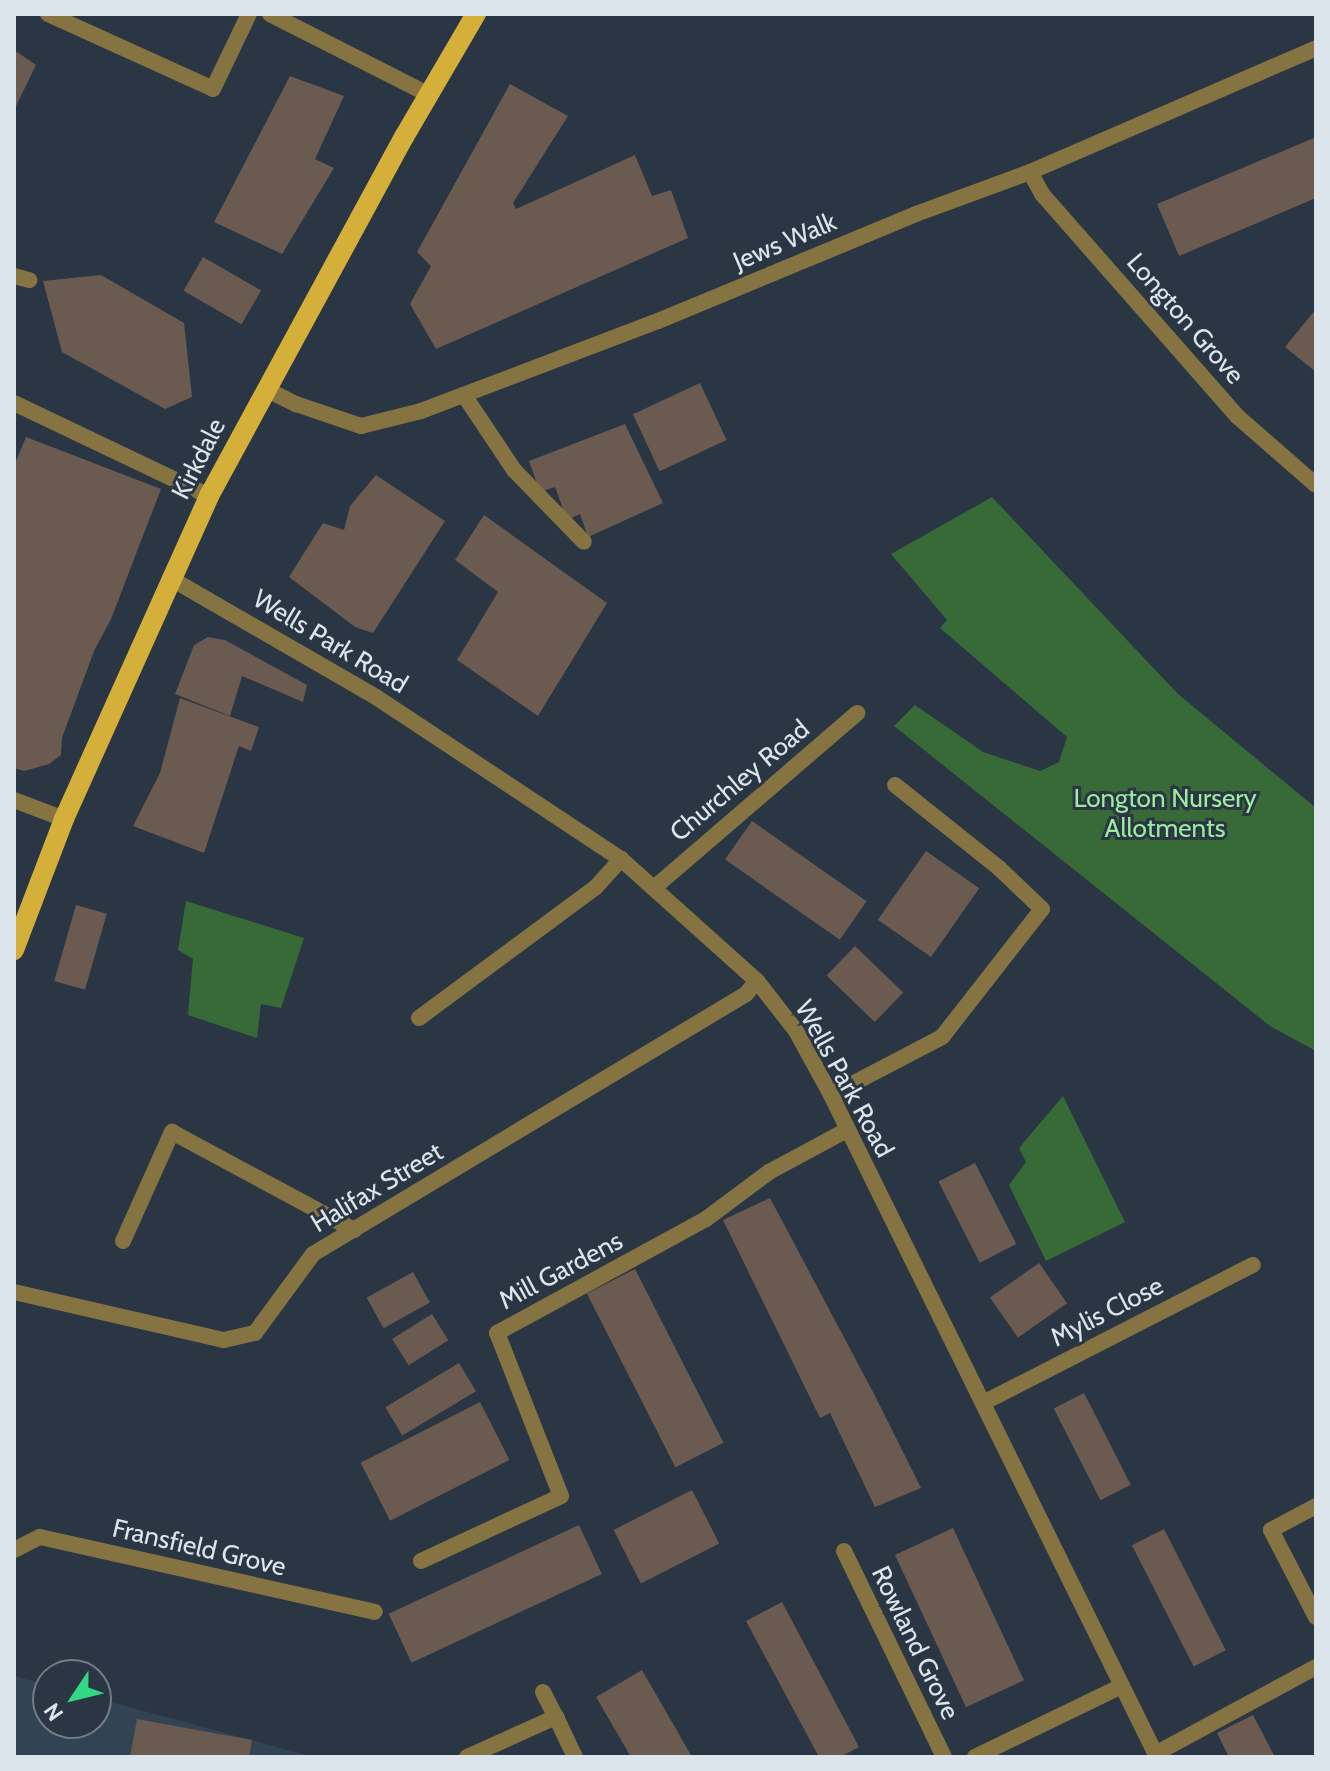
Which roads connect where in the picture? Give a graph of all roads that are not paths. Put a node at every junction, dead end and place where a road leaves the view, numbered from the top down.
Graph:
1 (48, 14) edge
2 (249, 14) edge
3 (270, 14) edge
4 (474, 15) edge
5 (1316, 48) edge
6 (428, 94) junction
7 (1030, 172) junction
8 (266, 389) junction
9 (464, 395) junction
10 (14, 403) edge
11 (1316, 485) edge
12 (209, 496) junction
13 (584, 542) dead end
14 (170, 578) junction
15 (857, 713) dead end
16 (895, 785) dead end
17 (14, 800) edge
18 (64, 819) junction
19 (621, 859) junction
20 (655, 887) junction
21 (14, 950) edge
22 (757, 981) junction
23 (419, 1018) dead end
24 (831, 1095) junction
25 (847, 1130) junction
26 (354, 1230) junction
27 (123, 1241) dead end
28 (1253, 1265) dead end
29 (14, 1292) edge
30 (983, 1403) junction
31 (1316, 1506) edge
32 (14, 1550) edge
33 (844, 1551) dead end
34 (421, 1561) dead end
35 (375, 1612) dead end
36 (1316, 1617) edge
37 (1316, 1667) edge
38 (1122, 1686) junction
39 (543, 1692) dead end
40 (556, 1717) junction
41 (1156, 1755) edge
42 (467, 1757) edge
43 (575, 1757) edge
44 (944, 1757) edge
45 (975, 1757) edge

1 - 2 street
3 - 6 street
4 - 6 main road, Kirkdale
5 - 7 street, Jews Walk
6 - 8 main road, Kirkdale
7 - 9 street, Jews Walk
7 - 11 street, Longton Grove
8 - 9 street, Jews Walk
8 - 12 main road, Kirkdale
9 - 13 street
10 - 12 street
12 - 14 main road, Kirkdale
14 - 18 main road, Kirkdale
14 - 19 street, Wells Park Road
15 - 20 street, Churchley Road
16 - 24 street
17 - 18 street
18 - 21 main road, Kirkdale
19 - 20 street, Wells Park Road
19 - 23 street
20 - 22 street, Wells Park Road
22 - 24 street, Wells Park Road
22 - 26 street, Halifax Street
24 - 25 street, Wells Park Road
25 - 30 street, Wells Park Road
25 - 34 street, Mill Gardens
26 - 27 street
26 - 29 street, Halifax Street
28 - 30 street, Mylis Close
30 - 38 street, Wells Park Road
31 - 36 street
32 - 35 street, Fransfield Grove
33 - 44 street, Rowland Grove
37 - 41 street
38 - 41 street, Wells Park Road
38 - 45 street
39 - 40 street
40 - 42 street
40 - 43 street

